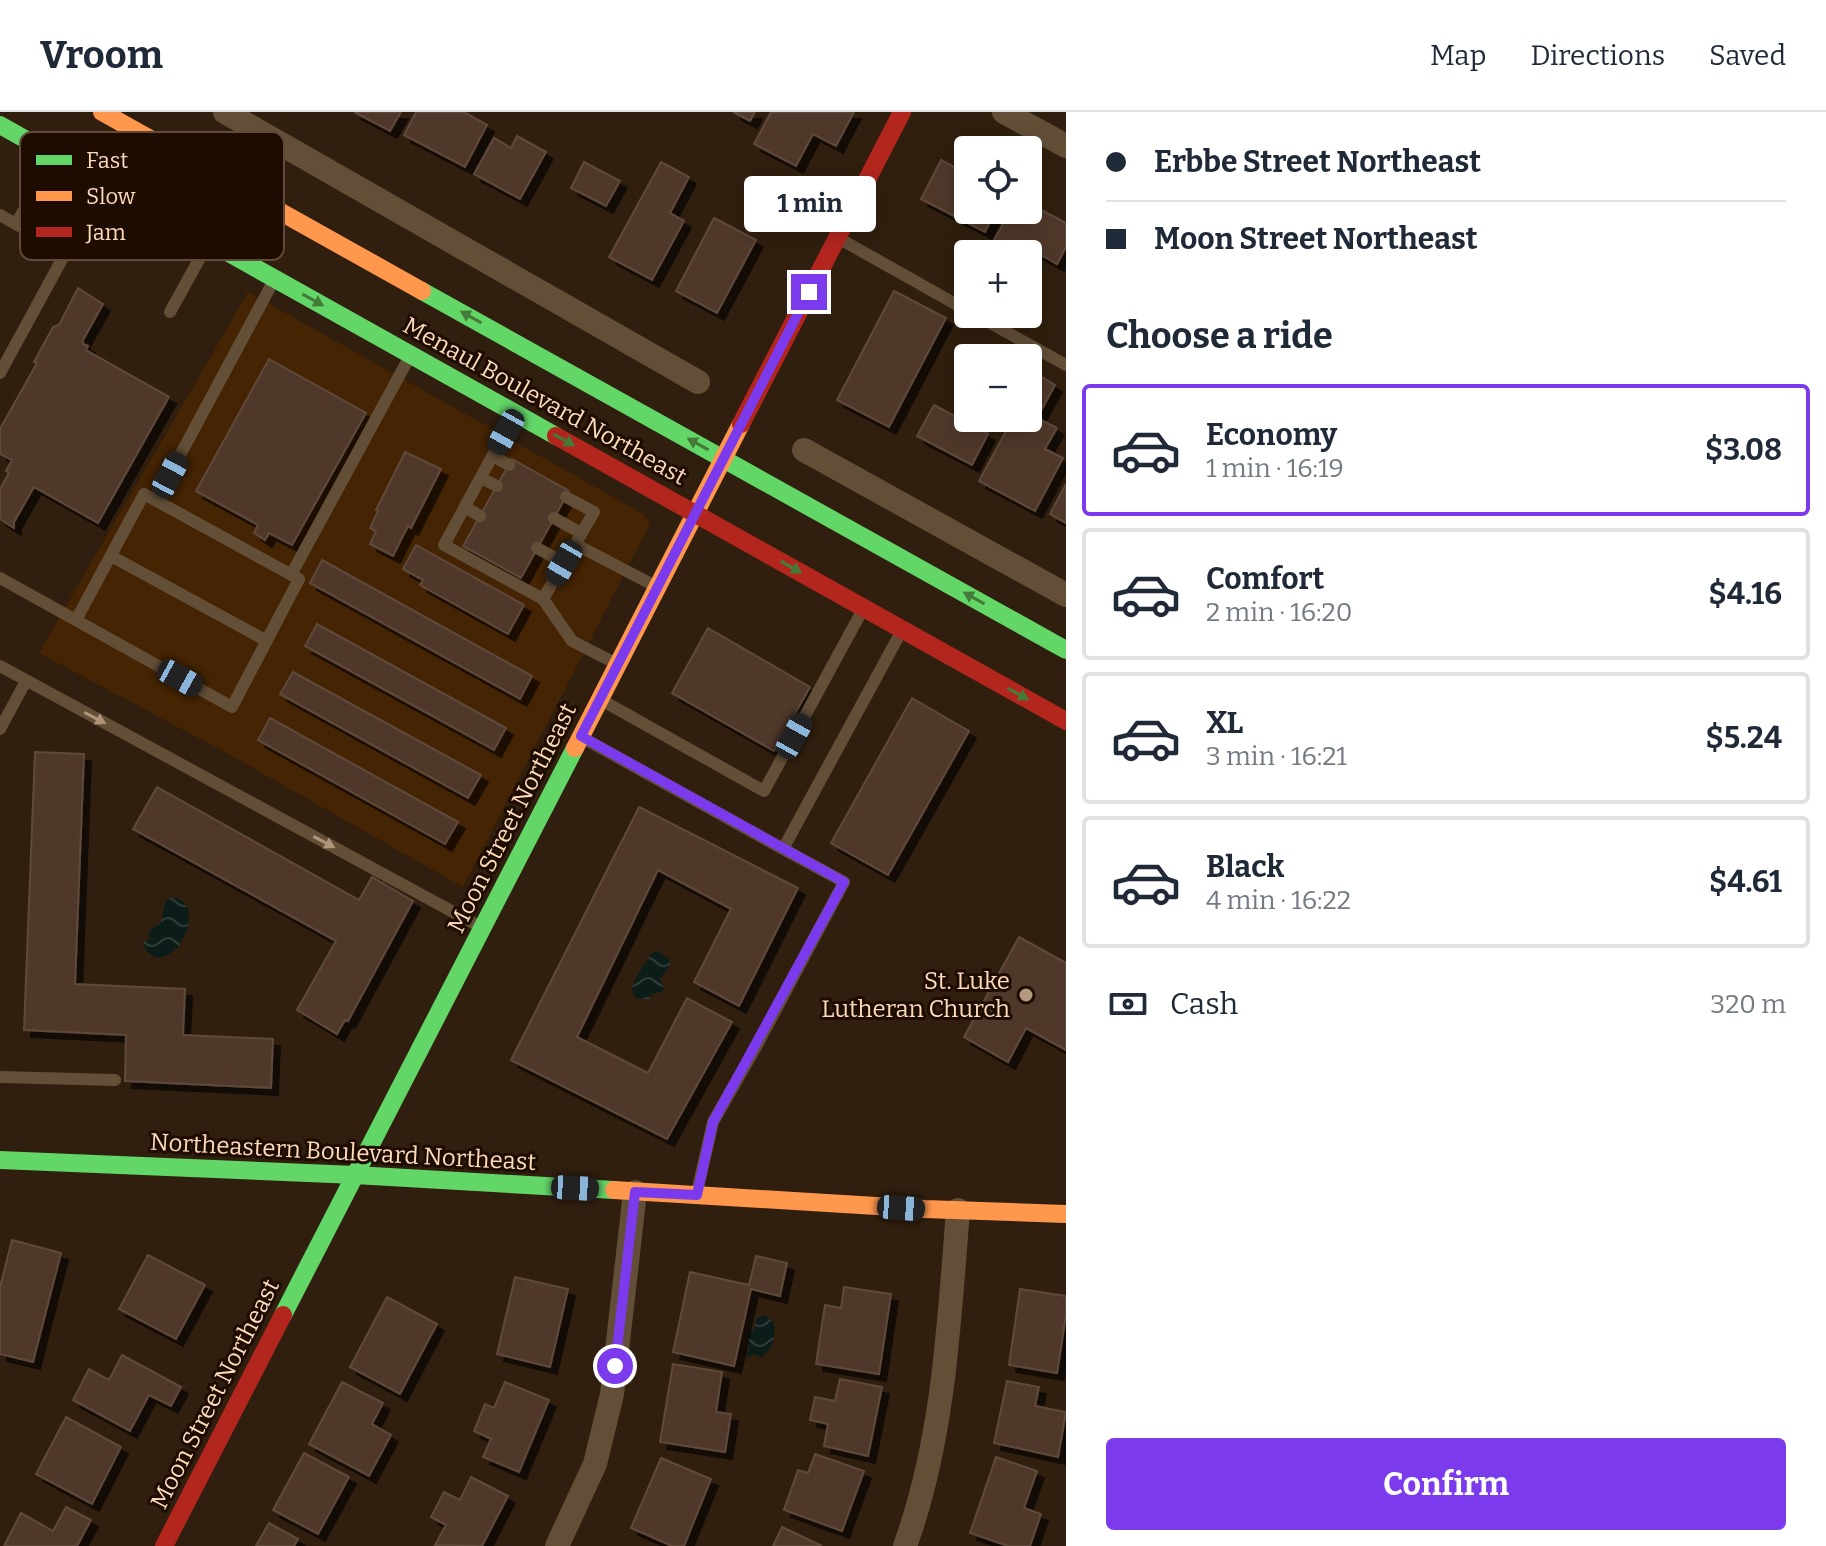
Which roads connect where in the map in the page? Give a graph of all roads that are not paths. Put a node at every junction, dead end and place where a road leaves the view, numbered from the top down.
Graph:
1 (102, 112) edge
2 (225, 112) edge
3 (902, 112) edge
4 (1004, 112) edge
5 (0, 125) edge
6 (138, 132) edge
7 (260, 132) edge
8 (20, 136) edge
9 (284, 146) edge
10 (1066, 146) edge
11 (284, 214) edge
12 (0, 215) edge
13 (20, 217) edge
14 (16, 224) junction
15 (20, 226) edge
16 (837, 237) junction
17 (62, 260) edge
18 (198, 260) edge
19 (242, 260) edge
20 (275, 279) junction
21 (954, 303) edge
22 (170, 312) dead end
23 (999, 328) edge
24 (411, 354) junction
25 (1066, 365) edge
26 (0, 373) edge
27 (698, 382) dead end
28 (516, 413) junction
29 (804, 450) dead end
30 (493, 456) junction
31 (724, 458) junction
32 (509, 465) dead end
33 (481, 478) junction
34 (497, 486) dead end
35 (566, 497) dead end
36 (156, 500) junction
37 (465, 507) junction
38 (695, 512) junction
39 (480, 516) dead end
40 (554, 518) dead end
41 (578, 538) junction
42 (537, 548) dead end
43 (111, 556) junction
44 (564, 563) junction
45 (291, 575) junction
46 (0, 578) edge
47 (657, 587) junction
48 (1066, 595) edge
49 (543, 599) junction
50 (864, 608) junction
51 (76, 620) junction
52 (902, 629) junction
53 (267, 641) junction
54 (1066, 650) edge
55 (618, 664) junction
56 (0, 666) edge
57 (26, 681) junction
58 (600, 699) junction
59 (1066, 721) edge
60 (0, 729) edge
61 (581, 736) junction
62 (783, 849) junction
63 (482, 927) junction
64 (0, 1077) edge
65 (115, 1080) dead end
66 (0, 1160) edge
67 (355, 1175) junction
68 (635, 1192) junction
69 (697, 1195) junction
70 (958, 1210) junction
71 (1066, 1214) edge
72 (164, 1546) edge
73 (557, 1546) edge
74 (905, 1546) edge

1 - 6 street, Menaul Boulevard Northeast
2 - 7 street
3 - 16 street, Moon Street Northeast
4 - 10 street
5 - 8 street, Menaul Boulevard Northeast
9 - 27 street
31 -> 11 street, Menaul Boulevard Northeast
12 - 14 lane
13 - 14 lane
14 - 15 lane
16 - 21 lane
16 - 31 street, Moon Street Northeast
17 - 26 lane
18 - 22 lane
19 - 20 street, Menaul Boulevard Northeast
20 -> 24 street, Menaul Boulevard Northeast
20 - 36 lane
23 - 25 lane
24 - 28 street, Menaul Boulevard Northeast
24 - 45 lane
28 - 30 lane
28 -> 38 street, Menaul Boulevard Northeast
29 - 48 street
30 - 32 lane
30 - 33 lane
31 - 38 street, Moon Street Northeast
54 -> 31 street, Menaul Boulevard Northeast
33 - 34 lane
33 - 37 lane
35 - 41 lane
36 - 43 lane
36 - 45 lane
37 - 39 lane
37 - 49 lane
38 - 47 street, Moon Street Northeast
38 -> 50 street, Menaul Boulevard Northeast
40 - 41 lane
41 - 44 lane
41 - 47 lane
42 - 44 lane
43 - 51 lane
43 - 53 lane
44 - 49 lane
45 - 53 lane
46 - 51 lane
47 - 55 street, Moon Street Northeast
49 - 55 lane
50 - 52 street, Menaul Boulevard Northeast
50 - 58 lane
51 - 53 lane
52 -> 59 street, Menaul Boulevard Northeast
52 - 62 lane
55 - 58 street, Moon Street Northeast
56 - 57 lane
57 - 60 lane
57 -> 63 lane
58 - 61 street, Moon Street Northeast
61 - 62 lane
61 - 63 street, Moon Street Northeast
62 - 69 lane
63 - 67 street, Moon Street Northeast
64 - 65 lane
66 - 67 street, Northeastern Boulevard Northeast
67 - 68 street, Northeastern Boulevard Northeast
67 - 72 street, Moon Street Northeast
68 - 69 street, Northeastern Boulevard Northeast
68 - 73 street
69 - 70 street, Northeastern Boulevard Northeast
70 - 71 street, Northeastern Boulevard Northeast
70 - 74 street

